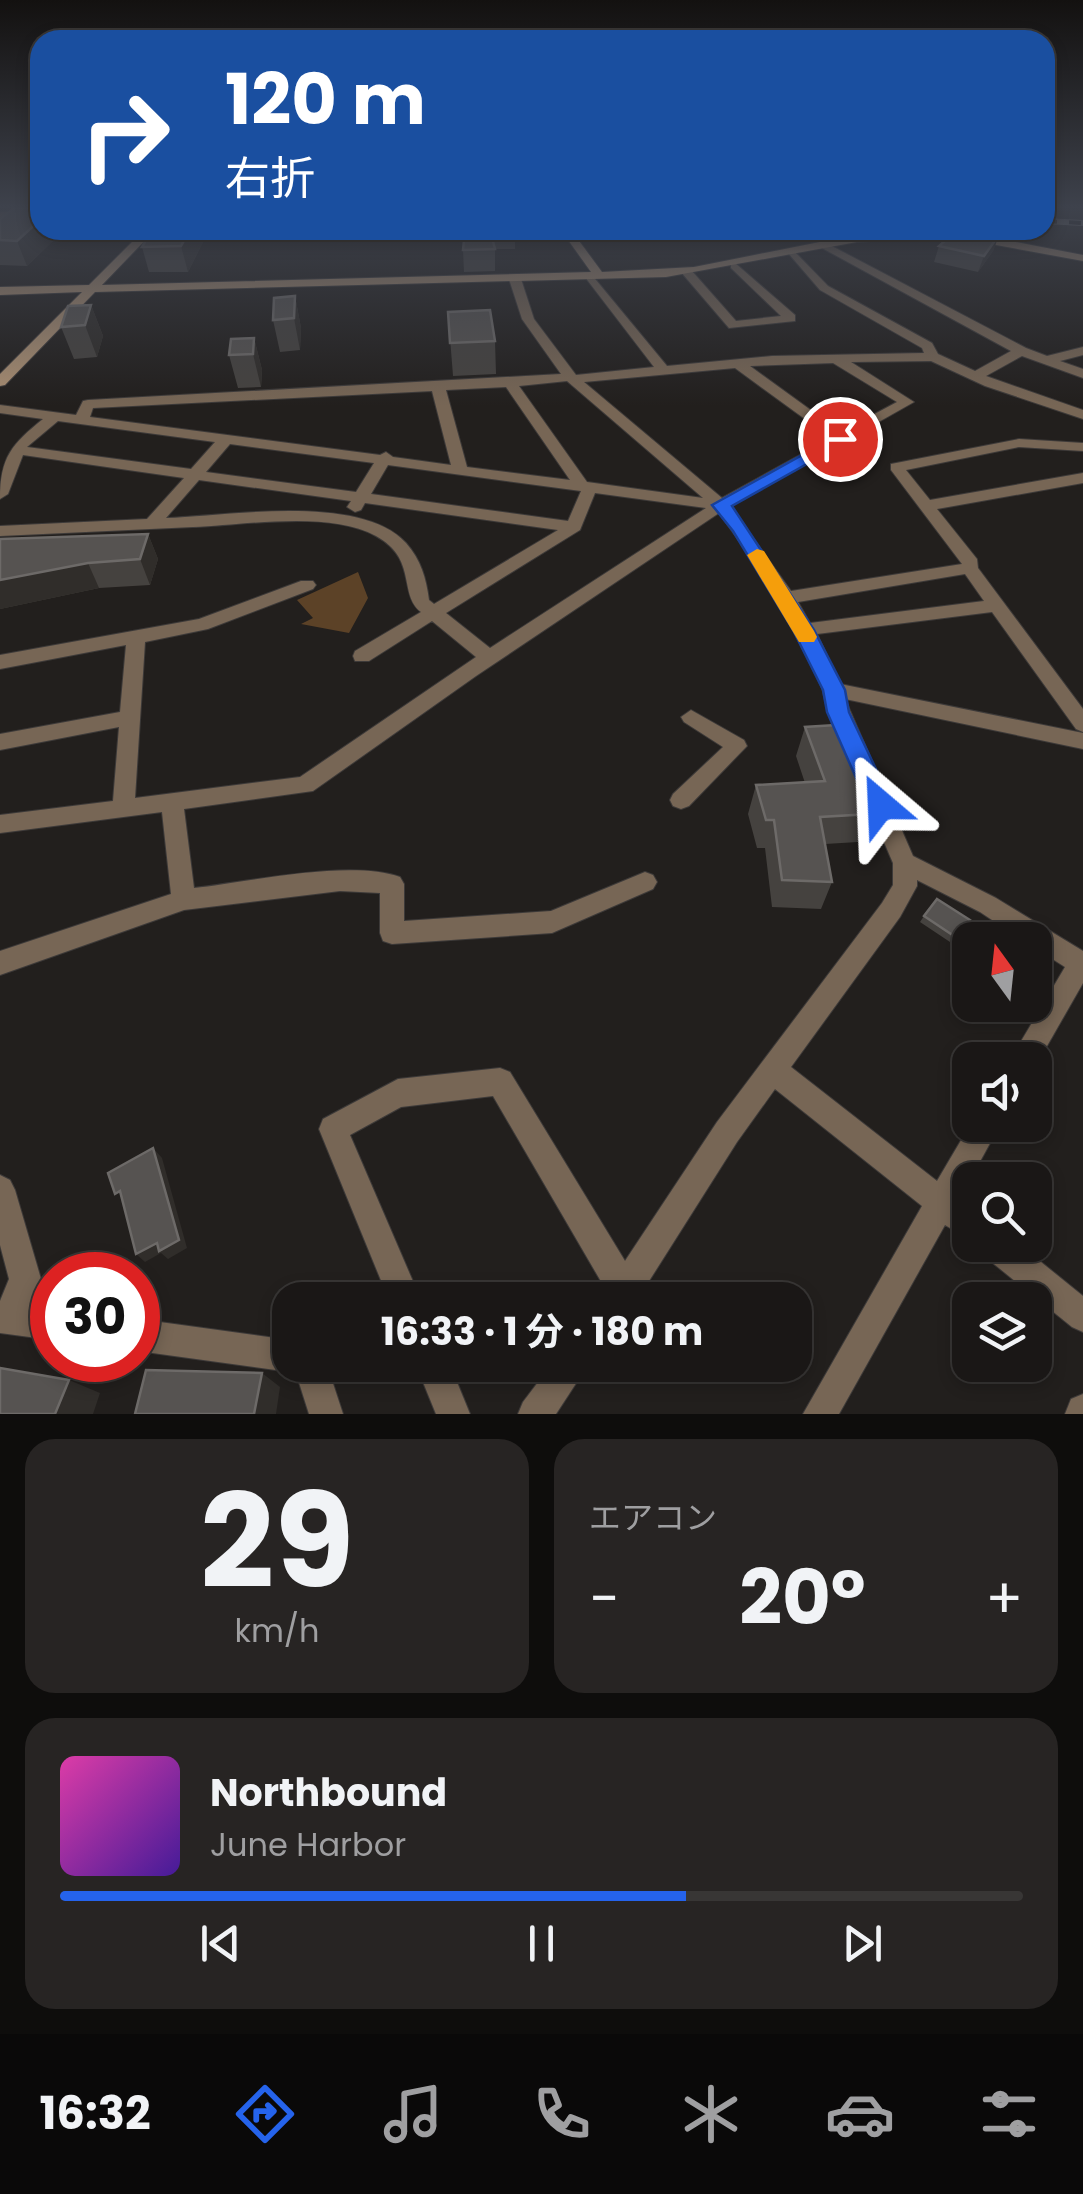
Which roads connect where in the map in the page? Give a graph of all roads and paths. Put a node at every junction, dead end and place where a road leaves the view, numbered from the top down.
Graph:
1 (108, 274) edge
2 (593, 274) edge
3 (650, 274) edge
4 (689, 274) edge
5 (744, 274) edge
6 (812, 274) edge
7 (878, 274) edge
8 (595, 277) junction
9 (515, 279) junction
10 (93, 289) junction
11 (0, 291) edge
12 (1021, 351) junction
13 (1083, 351) edge
14 (933, 357) junction
15 (836, 359) junction
16 (1047, 360) junction
17 (736, 362) junction
18 (663, 370) junction
19 (1083, 374) edge
20 (976, 376) junction
21 (573, 378) junction
22 (0, 382) edge
23 (510, 383) junction
24 (438, 387) junction
25 (0, 409) edge
26 (1083, 415) edge
27 (56, 416) junction
28 (81, 420) junction
29 (227, 438) junction
30 (840, 439) junction
31 (1083, 446) edge
32 (17, 450) junction
33 (386, 458) junction
34 (460, 468) junction
35 (196, 474) junction
36 (1083, 478) edge
37 (586, 486) junction
38 (0, 494) edge
39 (361, 497) junction
40 (722, 505) junction
41 (926, 506) junction
42 (348, 518) junction
43 (152, 524) junction
44 (574, 527) junction
45 (0, 531) edge
46 (969, 568) junction
47 (307, 584) dead end
48 (784, 598) junction
49 (995, 606) junction
50 (432, 613) junction
51 (803, 630) junction
52 (136, 637) junction
53 (362, 656) dead end
54 (490, 658) junction
55 (0, 662) edge
56 (834, 690) junction
57 (132, 717) junction
58 (691, 718) dead end
59 (1083, 724) edge
60 (1083, 741) edge
61 (0, 742) edge
62 (681, 800) dead end
63 (172, 803) junction
64 (123, 808) junction
65 (0, 824) edge
66 (905, 863) junction
67 (645, 882) dead end
68 (184, 900) junction
69 (0, 963) edge
70 (1082, 964) edge
71 (1035, 1042) edge
72 (774, 1070) junction
73 (976, 1142) edge
74 (0, 1190) edge
75 (942, 1202) junction
76 (952, 1210) edge
77 (1016, 1262) edge
78 (398, 1282) edge
79 (615, 1282) edge
80 (630, 1282) edge
81 (1083, 1316) edge
82 (6, 1318) edge
83 (160, 1338) edge
84 (272, 1354) edge
85 (316, 1382) edge
86 (440, 1382) edge
87 (559, 1382) edge
88 (326, 1414) edge
89 (454, 1414) edge
90 (535, 1414) edge
91 (820, 1414) edge

1 - 10 street
2 - 8 street
3 - 8 street
4 - 5 street
6 - 14 street
7 - 12 street
8 - 9 street
8 - 18 street
9 - 10 street
9 - 21 street
10 - 11 street
10 - 22 street
12 - 16 street
12 - 20 street
13 - 16 street
14 - 15 street
14 - 20 street
15 - 17 street
15 - 30 street
16 - 19 street
17 - 18 street
17 - 30 street
18 - 21 street
20 - 26 street
21 - 23 street
21 - 40 street
23 - 24 street
23 - 37 street
24 - 28 street
24 - 34 street
25 - 27 street
27 - 28 street
27 - 32 street
28 - 29 street
29 - 33 street
29 - 35 street
30 - 40 street
31 - 41 street
32 - 35 street
32 - 38 street
33 - 34 street
33 - 39 street
34 - 37 street
35 - 39 street
35 - 43 street
36 - 41 street
37 - 40 street
37 - 44 street
39 - 42 street
39 - 44 street
40 - 48 street
40 - 54 street
41 - 46 street
42 - 43 street
42 - 50 street
43 - 45 street
44 - 50 street
46 - 48 street
46 - 49 street
47 - 52 street
48 - 51 street
49 - 51 street
49 - 59 street
50 - 53 street
50 - 54 street
51 - 56 street
52 - 55 street
52 - 57 street
54 - 63 street
56 - 60 street
56 - 66 street
57 - 61 street
57 - 64 street
58 - 62 street
63 - 64 street
63 - 68 street
64 - 65 street
66 - 70 street
66 - 72 street
67 - 68 street
68 - 69 street
70 - 71 street
72 - 75 street
72 - 80 street
73 - 75 street
74 - 82 street
75 - 76 street
75 - 91 street
77 - 81 street
78 - 79 street
83 - 84 street
85 - 88 street
86 - 89 street
87 - 90 street

